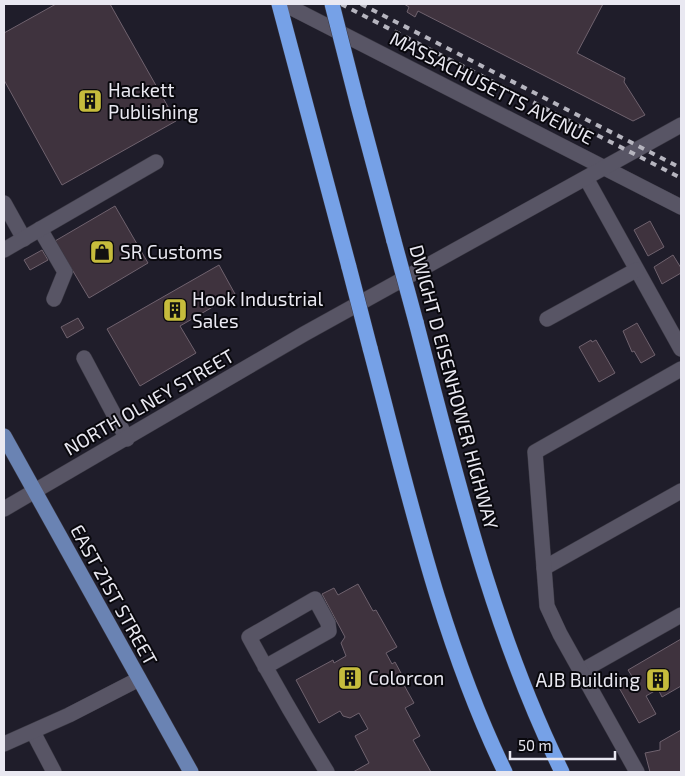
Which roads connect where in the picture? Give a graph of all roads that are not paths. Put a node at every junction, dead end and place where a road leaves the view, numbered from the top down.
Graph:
1 (279, 4) edge
2 (284, 4) edge
3 (332, 4) edge
4 (681, 125) edge
5 (156, 162) dead end
6 (604, 168) junction
7 (586, 178) junction
8 (4, 203) edge
9 (681, 207) edge
10 (40, 229) junction
11 (24, 239) junction
12 (4, 250) edge
13 (636, 270) junction
14 (54, 299) dead end
15 (547, 319) dead end
16 (681, 349) edge
17 (84, 358) dead end
18 (681, 369) edge
19 (4, 436) edge
20 (127, 439) junction
21 (681, 491) edge
22 (35, 492) junction
23 (4, 510) edge
24 (544, 568) junction
25 (681, 615) edge
26 (266, 668) junction
27 (580, 672) junction
28 (138, 679) junction
29 (33, 732) junction
30 (4, 744) edge
31 (54, 772) edge
32 (191, 772) edge
33 (327, 772) edge
34 (504, 772) edge
35 (562, 772) edge
36 (637, 772) edge

1 - 34 highway, bridge
2 - 6 street, MASSACHUSETTS AVENUE
3 - 35 highway, DWIGHT D EISENHOWER HIGHWAY, bridge
4 - 6 street, NORTH OLNEY STREET
5 - 10 street
6 - 7 street, NORTH OLNEY STREET
6 - 9 street, MASSACHUSETTS AVENUE
7 - 13 street
7 - 20 street, NORTH OLNEY STREET
8 - 11 street
10 - 11 street
10 - 14 street
11 - 12 street
13 - 15 street
13 - 16 street
17 - 20 street
18 - 24 street
19 - 22 main road, EAST 21ST STREET
20 - 22 street, NORTH OLNEY STREET
21 - 24 street
22 - 23 street, NORTH OLNEY STREET
22 - 28 main road, EAST 21ST STREET
24 - 27 street
25 - 27 street
26 - 26 street
26 - 33 street
27 - 36 street
28 - 29 street
28 - 32 main road, EAST 21ST STREET
29 - 30 street
29 - 31 street

